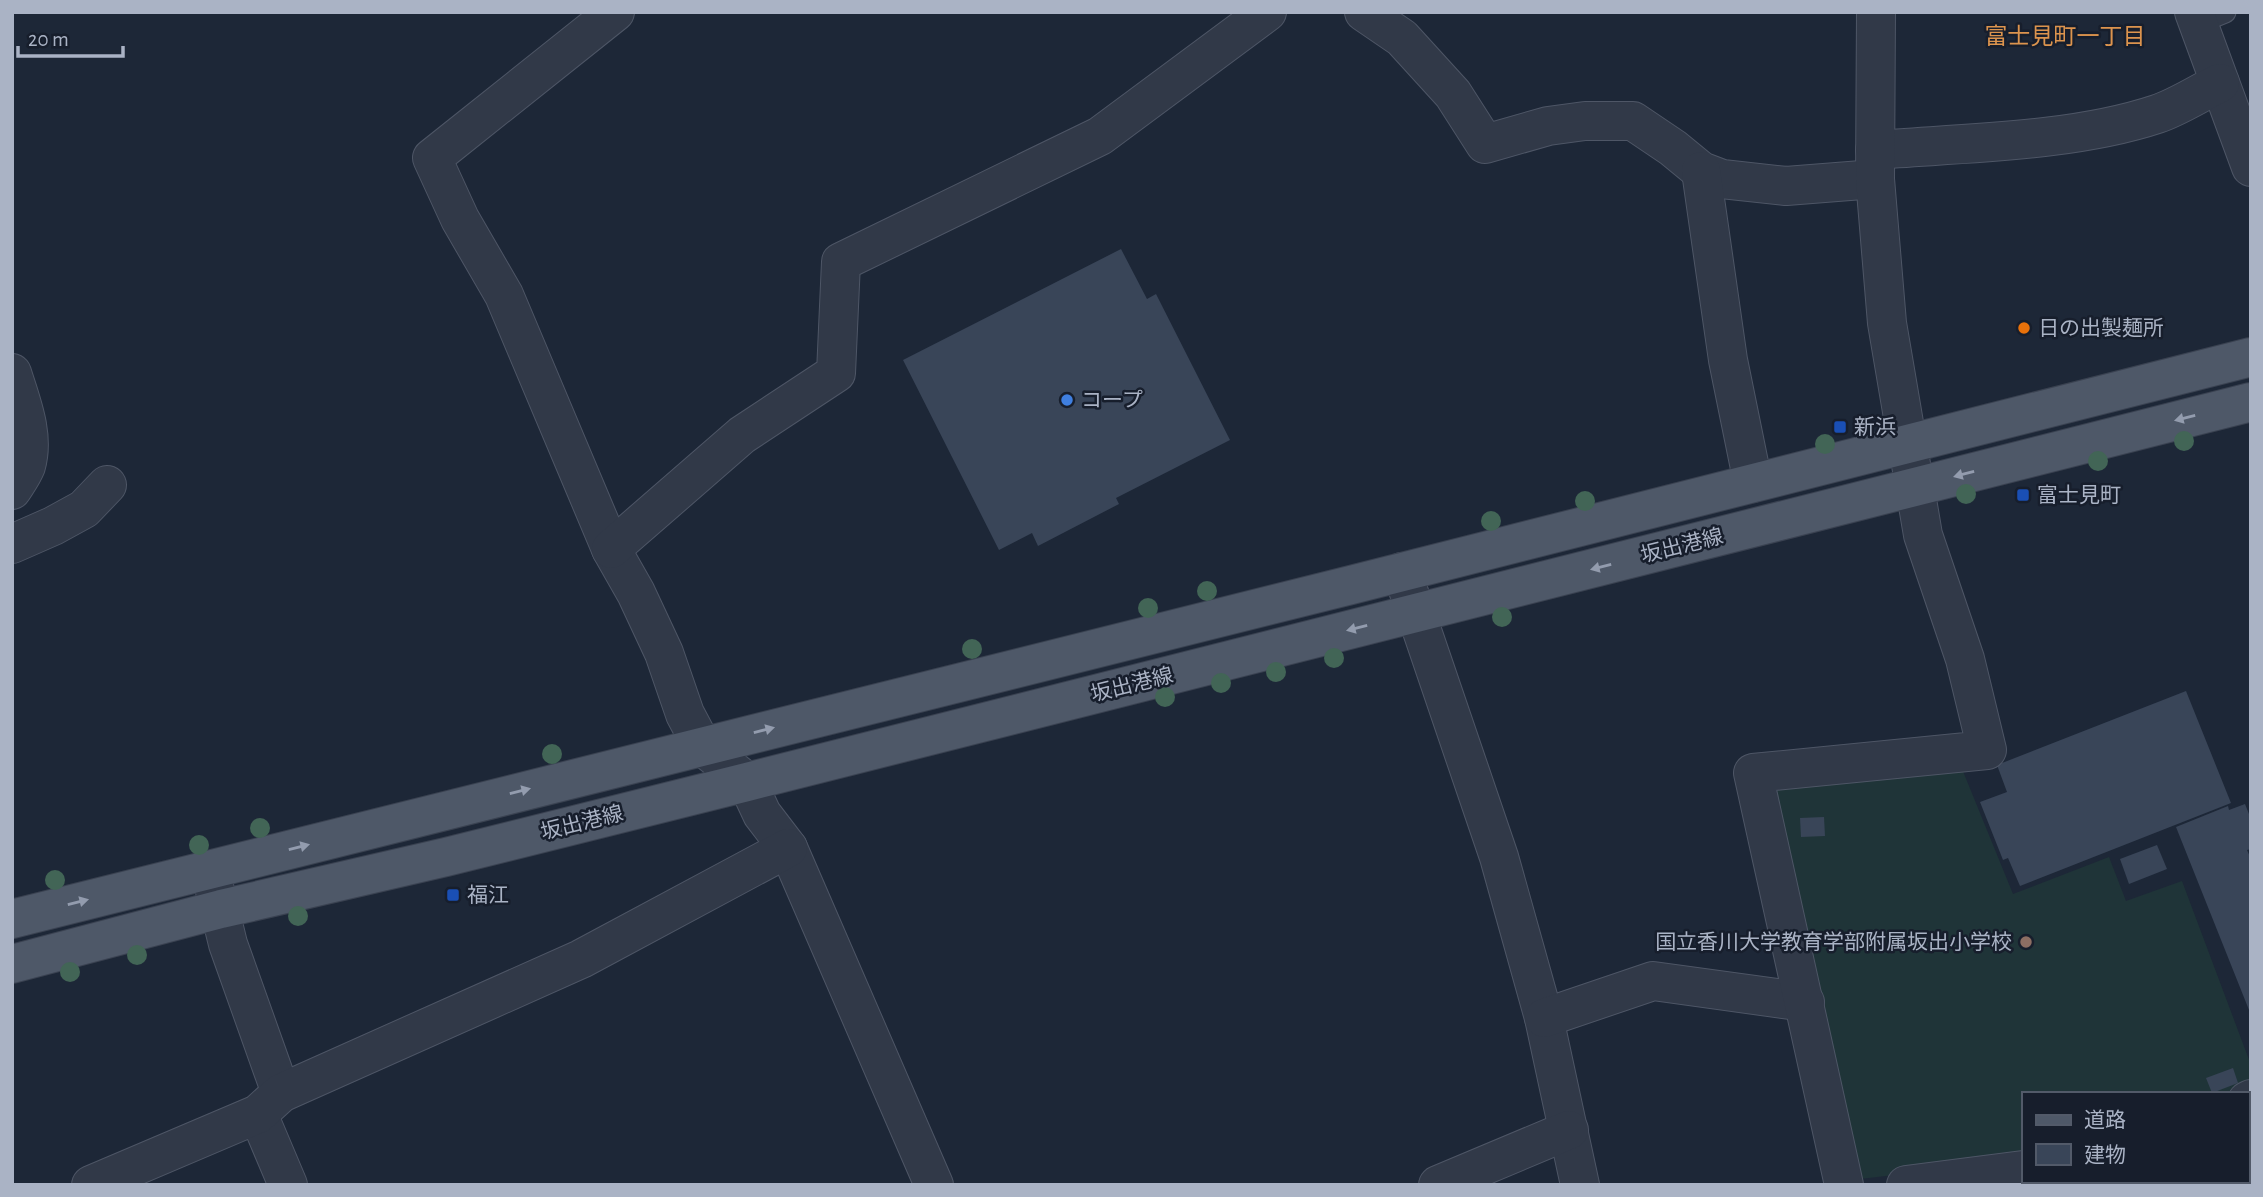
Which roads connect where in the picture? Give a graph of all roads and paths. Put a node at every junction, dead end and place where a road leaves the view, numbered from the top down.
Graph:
1 (615, 12) edge
2 (1267, 12) edge
3 (1364, 12) edge
4 (1876, 12) edge
5 (2205, 16) edge
6 (2233, 98) edge
7 (1875, 164) junction
8 (2251, 167) edge
9 (1701, 171) junction
10 (2251, 356) edge
11 (12, 373) edge
12 (2251, 402) edge
13 (1908, 444) junction
14 (1753, 483) junction
15 (107, 485) dead end
16 (1915, 487) junction
17 (12, 490) edge
18 (12, 544) edge
19 (611, 549) junction
20 (1402, 572) junction
21 (1415, 613) junction
22 (702, 746) junction
23 (747, 782) junction
24 (788, 848) junction
25 (210, 870) junction
26 (220, 909) junction
27 (12, 919) edge
28 (13, 962) edge
29 (1805, 1002) junction
30 (1544, 1018) junction
31 (270, 1103) junction
32 (1569, 1130) junction
33 (2022, 1170) edge
34 (1585, 1183) edge
35 (91, 1185) edge
36 (288, 1185) edge
37 (934, 1185) edge
38 (1438, 1185) edge
39 (1844, 1185) edge
40 (1906, 1185) edge

1 - 19 street
2 - 19 street
3 - 9 street
4 - 7 street
5 - 6 street
6 - 7 street
6 - 8 street
7 - 9 street
7 - 13 street
9 - 14 street
10 - 13 main road, 坂出港線
11 - 17 street
12 -> 16 main road, 坂出港線
13 - 14 main road, 坂出港線
13 - 16 street
14 - 20 main road, 坂出港線
15 - 18 street
16 -> 21 main road, 坂出港線
16 - 29 street
19 - 22 street
20 - 21 street
22 -> 20 main road, 坂出港線
21 -> 23 main road, 坂出港線
21 - 30 street
22 - 23 street
25 -> 22 main road, 坂出港線
23 - 24 street
23 - 26 main road, 坂出港線
24 - 31 street
24 - 37 street
25 - 26 street
27 -> 25 main road, 坂出港線
26 - 28 main road, 坂出港線
26 - 31 street
29 - 30 street
29 - 39 street
30 - 32 street
31 - 35 street
31 - 36 street
32 - 34 street
32 - 38 street
33 - 40 street

